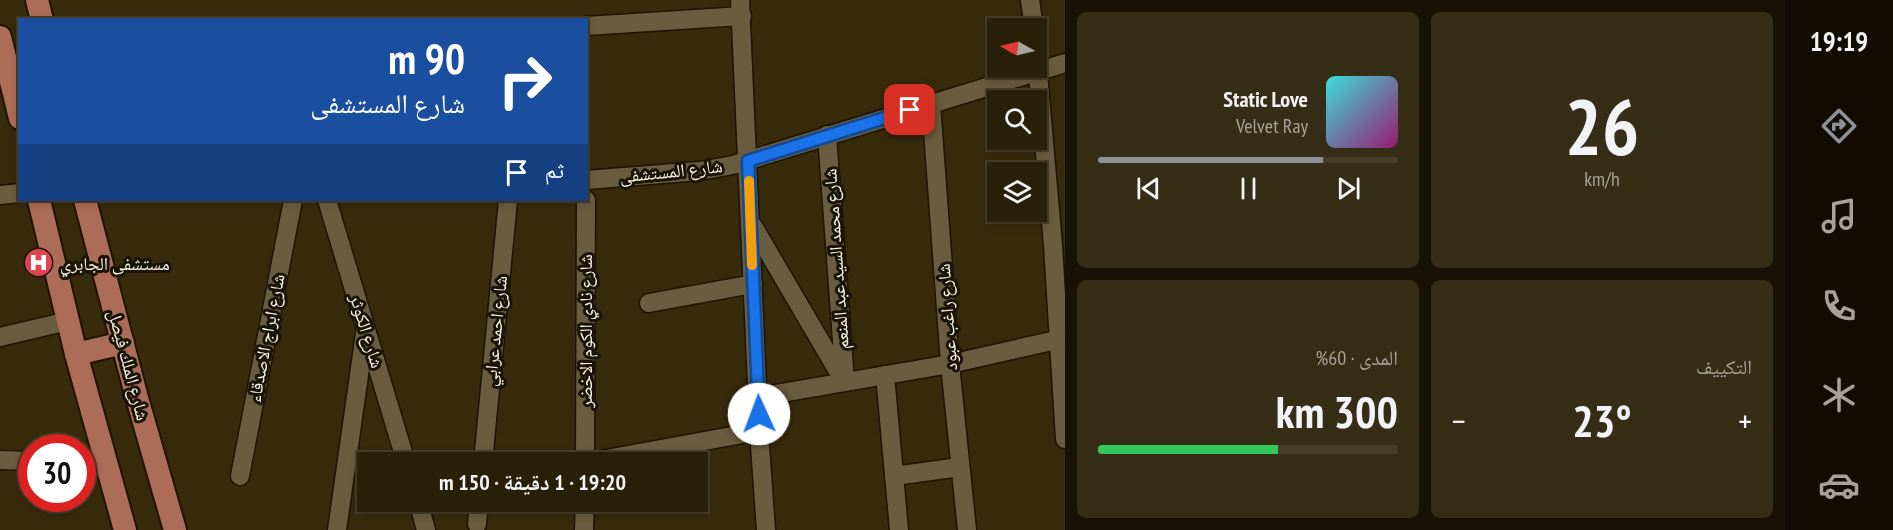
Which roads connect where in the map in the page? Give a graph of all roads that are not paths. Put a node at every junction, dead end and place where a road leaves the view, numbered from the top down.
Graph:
1 (37, 0) edge
2 (1030, 0) edge
3 (741, 8) edge
4 (42, 18) edge
5 (1033, 18) edge
6 (588, 26) edge
7 (0, 37) edge
8 (1065, 63) edge
9 (1047, 69) edge
10 (1015, 78) edge
11 (1040, 78) edge
12 (5, 82) edge
13 (931, 103) junction
14 (18, 113) edge
15 (827, 135) junction
16 (748, 161) junction
17 (588, 180) edge
18 (18, 193) edge
19 (0, 195) edge
20 (39, 201) edge
21 (85, 201) edge
22 (293, 201) edge
23 (327, 201) edge
24 (508, 201) edge
25 (586, 201) edge
26 (750, 223) junction
27 (1059, 244) edge
28 (753, 284) junction
29 (649, 303) dead end
30 (68, 321) junction
31 (366, 325) junction
32 (0, 337) edge
33 (1062, 339) edge
34 (123, 343) junction
35 (76, 354) junction
36 (950, 364) junction
37 (885, 375) junction
38 (845, 382) junction
39 (758, 397) junction
40 (759, 431) junction
41 (89, 434) edge
42 (1065, 439) edge
43 (403, 452) edge
44 (484, 452) edge
45 (585, 452) edge
46 (645, 452) edge
47 (0, 460) edge
48 (18, 461) edge
49 (96, 466) edge
50 (960, 467) junction
51 (240, 476) dead end
52 (894, 476) junction
53 (421, 512) edge
54 (478, 512) edge
55 (585, 512) edge
56 (477, 524) dead end
57 (125, 530) edge
58 (175, 530) edge
59 (337, 530) edge
60 (426, 530) edge
61 (584, 530) edge
62 (766, 530) edge
63 (899, 530) edge
64 (967, 530) edge

1 - 4 main road
2 - 5 street
3 - 6 street
3 - 16 street
7 - 12 main road
8 - 9 street, شارع المستشفى
10 - 13 street, شارع المستشفى
11 - 27 street
12 - 14 main road
13 - 15 street, شارع المستشفى
13 - 36 street, شارع راغب عبود
15 - 16 street, شارع المستشفى
15 - 38 street, شارع محمد السيد عبد المنعم
16 - 17 street, شارع المستشفى
16 - 26 street
18 - 19 street
20 - 30 main road
21 - 34 main road, شارع الملك فيصل
22 - 51 street, شارع ابراج الاصدقاء
23 - 31 street, شارع الكوثر
24 - 44 street, شارع احمد عرابي
25 - 45 street, شارع نادي الكوم الاخضر
26 - 28 street
26 - 38 street
27 - 33 street
28 - 29 street
28 - 39 street
30 - 32 street
30 - 35 main road
31 - 43 street, شارع الكوثر
31 - 59 street
33 - 36 street
33 - 42 street
34 - 35 main road
34 - 58 main road, شارع الملك فيصل
35 - 41 main road
36 - 37 street
36 - 50 street, شارع راغب عبود
37 - 38 street
37 - 52 street
38 - 39 street
39 - 40 street
40 - 46 street
40 - 62 street
47 - 48 street
49 - 57 main road
50 - 52 street
50 - 64 street, شارع راغب عبود
52 - 63 street
53 - 60 street
54 - 56 street
55 - 61 street

